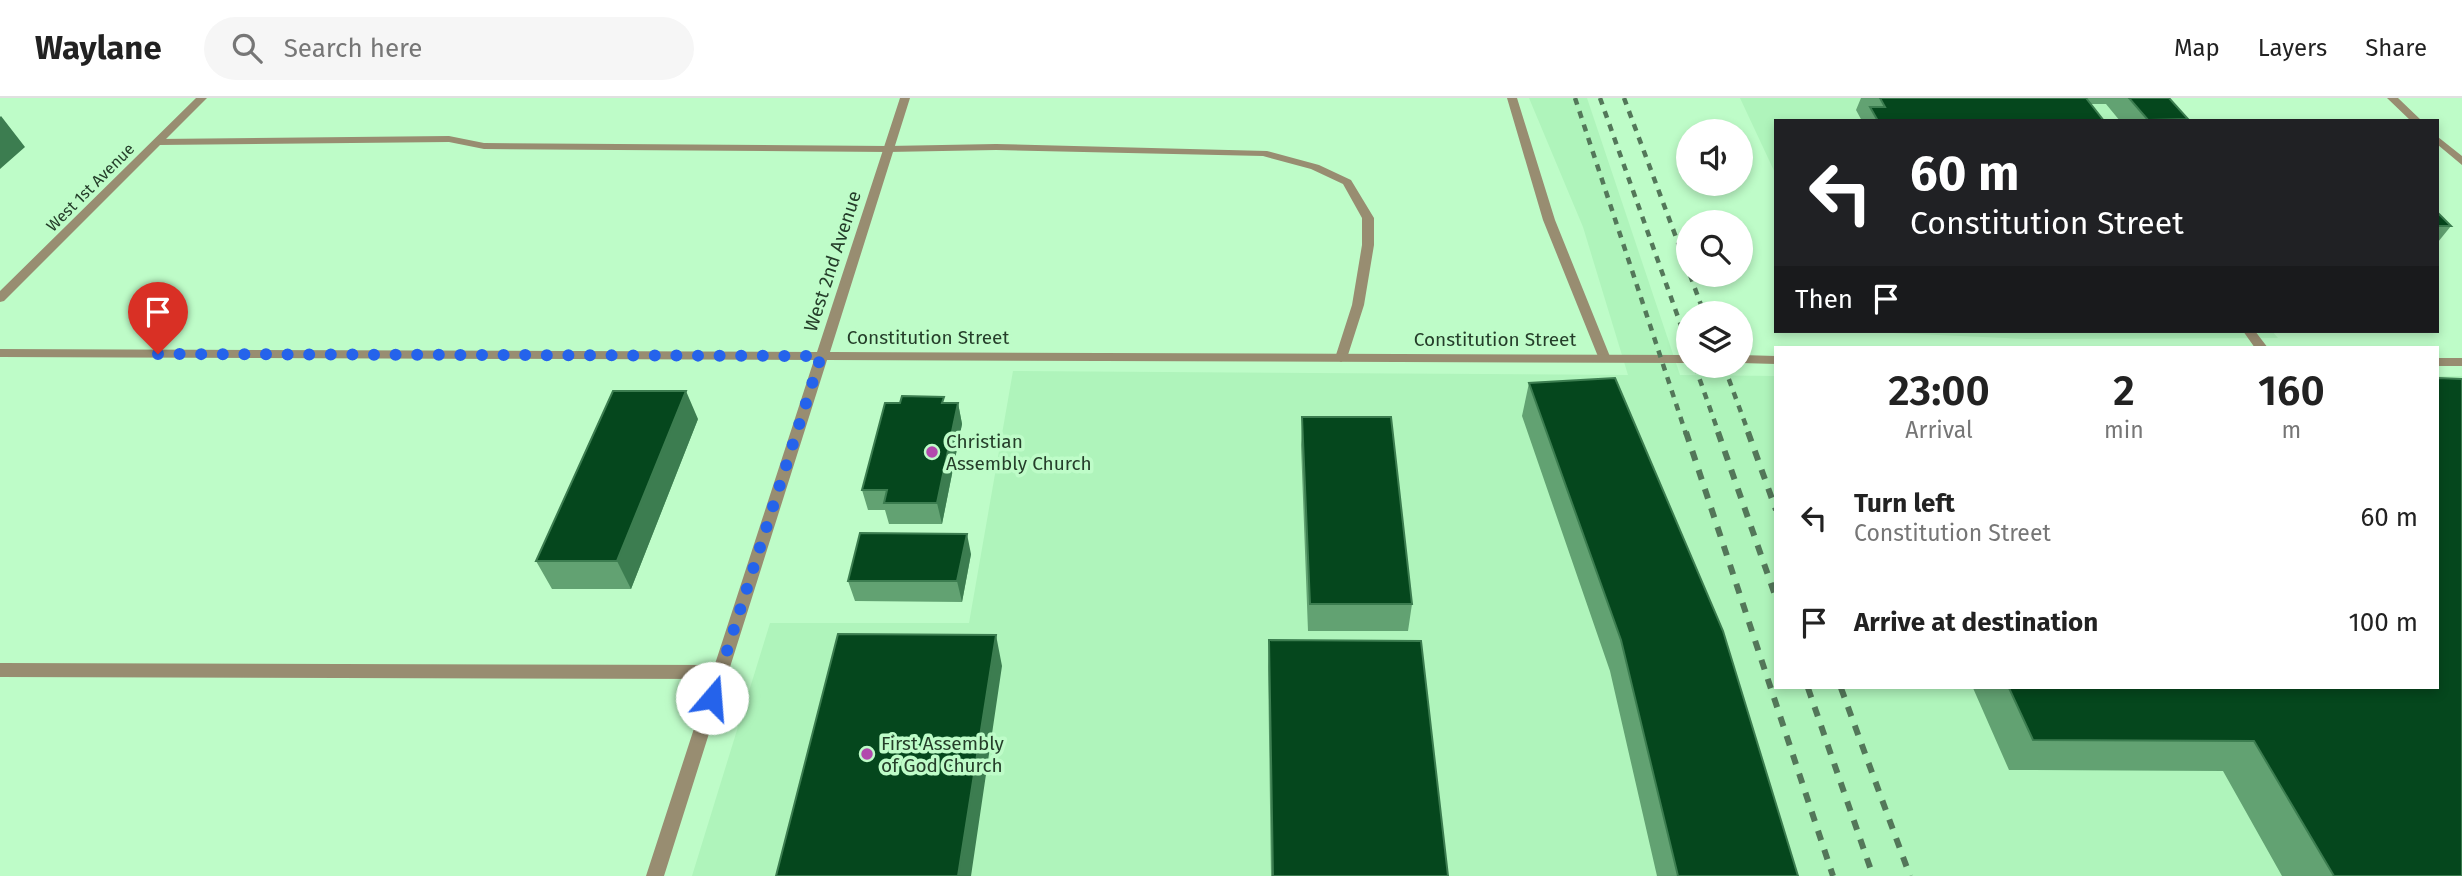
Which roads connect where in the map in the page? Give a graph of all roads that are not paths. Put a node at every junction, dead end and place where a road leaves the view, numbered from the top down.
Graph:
1 (202, 98) edge
2 (905, 98) edge
3 (1512, 98) edge
4 (2392, 98) edge
5 (2415, 119) edge
6 (2439, 141) edge
7 (158, 142) junction
8 (888, 149) junction
9 (2459, 157) edge
10 (0, 298) edge
11 (0, 353) edge
12 (821, 356) junction
13 (1341, 358) junction
14 (1605, 359) junction
15 (1676, 359) edge
16 (1753, 359) edge
17 (1774, 360) edge
18 (2439, 362) edge
19 (2462, 362) edge
20 (0, 670) edge
21 (720, 672) junction
22 (655, 876) edge

1 - 7 street, West 1st Avenue
2 - 8 street, West 2nd Avenue
3 - 14 street
4 - 5 street
6 - 9 street
7 - 8 street
7 - 10 street, West 1st Avenue
8 - 12 street, West 2nd Avenue
8 - 13 street
11 - 12 street, Constitution Street
12 - 13 street, Constitution Street
12 - 21 street, West 2nd Avenue
13 - 14 street, Constitution Street
14 - 15 street, Constitution Street
16 - 17 street
18 - 19 street
20 - 21 street
21 - 22 street, West 2nd Avenue

